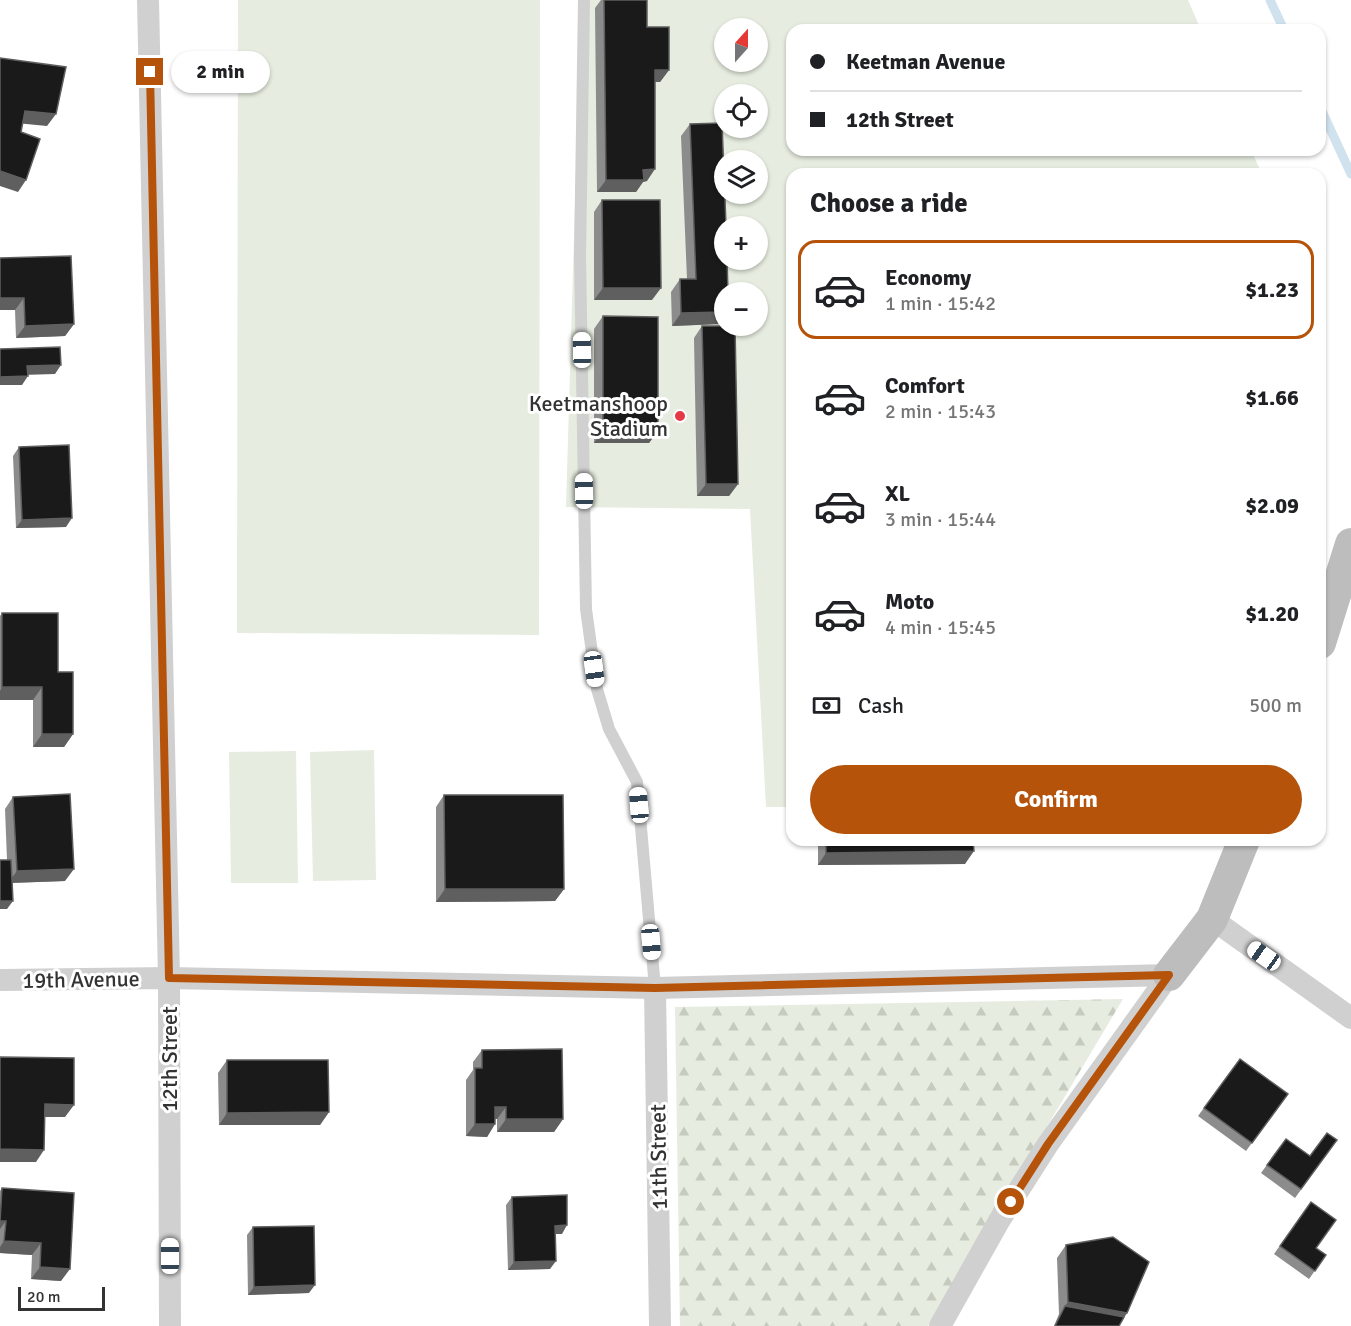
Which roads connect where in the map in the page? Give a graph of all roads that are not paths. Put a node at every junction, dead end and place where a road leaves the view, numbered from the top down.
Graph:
1 (148, 0) edge
2 (584, 0) edge
3 (1351, 544) edge
4 (1326, 624) edge
5 (1242, 846) edge
6 (1212, 919) junction
7 (1169, 975) junction
8 (169, 978) junction
9 (0, 980) edge
10 (655, 988) junction
11 (1351, 1018) edge
12 (170, 1326) edge
13 (660, 1326) edge
14 (940, 1326) edge

1 - 8 street, 12th Street
2 - 10 lane
3 - 4 street
5 - 6 street
6 - 7 street
6 - 11 street
7 - 10 street, 19th Avenue
7 - 14 street
8 - 9 street, 19th Avenue
8 - 10 street, 19th Avenue
8 - 12 street, 12th Street
10 - 13 street, 11th Street

